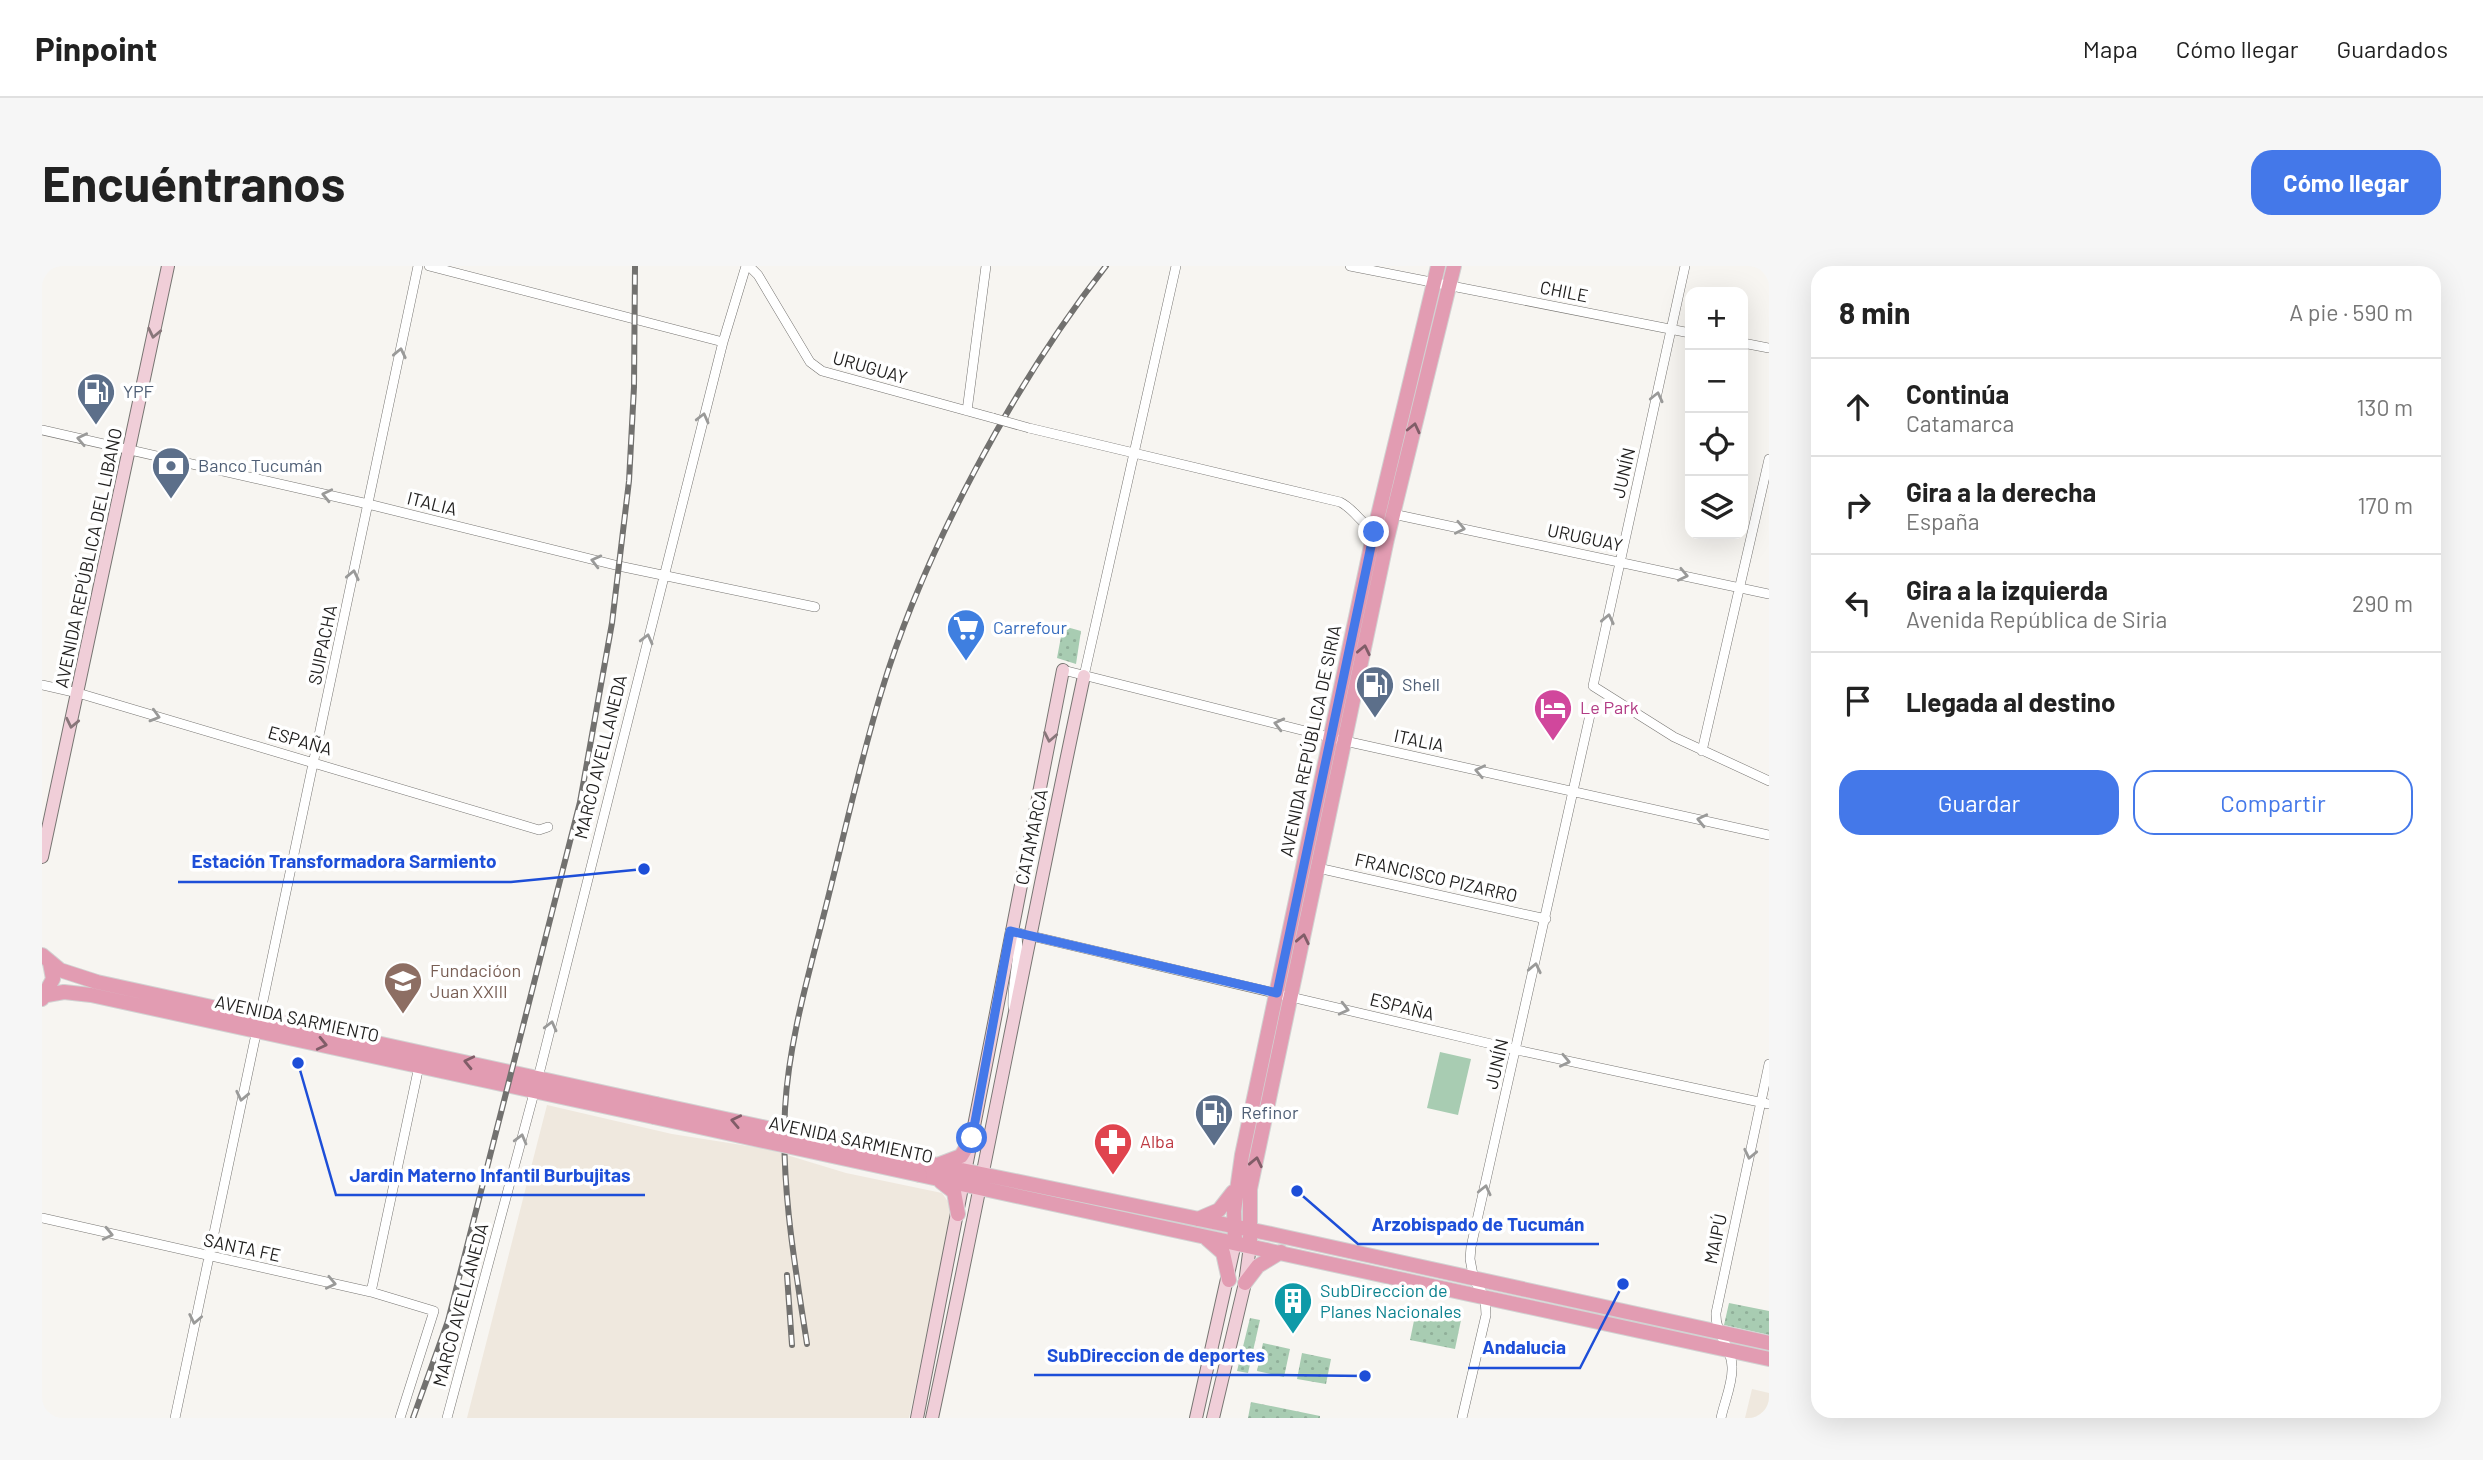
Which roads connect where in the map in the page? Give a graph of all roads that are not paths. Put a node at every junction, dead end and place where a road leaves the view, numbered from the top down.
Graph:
1 (168, 266) edge
2 (418, 266) edge
3 (429, 266) edge
4 (748, 266) edge
5 (986, 266) edge
6 (1176, 266) edge
7 (1350, 266) edge
8 (1438, 266) edge
9 (1454, 266) edge
10 (1685, 266) edge
11 (1432, 282) junction
12 (1448, 286) junction
13 (1672, 329) junction
14 (1685, 332) edge
15 (723, 342) junction
16 (1748, 344) edge
17 (1769, 348) edge
18 (967, 411) junction
19 (42, 430) edge
20 (129, 448) junction
21 (1133, 454) junction
22 (1769, 459) edge
23 (368, 504) junction
24 (1393, 514) junction
25 (1390, 529) junction
26 (1374, 532) junction
27 (1620, 561) junction
28 (662, 576) junction
29 (1740, 588) junction
30 (1769, 594) edge
31 (815, 607) dead end
32 (1063, 670) joint
33 (1084, 676) junction
34 (42, 685) edge
35 (78, 693) junction
36 (1590, 715) dead end
37 (1338, 739) junction
38 (1702, 751) junction
39 (315, 762) junction
40 (1769, 781) edge
41 (1574, 791) junction
42 (548, 827) dead end
43 (1769, 835) edge
44 (42, 857) edge
45 (1318, 868) junction
46 (1546, 919) junction
47 (1018, 933) junction
48 (46, 959) edge
49 (1284, 995) junction
50 (44, 997) edge
51 (257, 1022) junction
52 (1517, 1051) junction
53 (1769, 1064) edge
54 (419, 1066) junction
55 (536, 1085) junction
56 (1765, 1103) edge
57 (972, 1138) junction
58 (928, 1170) junction
59 (965, 1177) junction
60 (983, 1181) junction
61 (1244, 1185) junction
62 (958, 1214) junction
63 (42, 1218) edge
64 (1196, 1227) junction
65 (1241, 1228) junction
66 (1276, 1235) junction
67 (1235, 1243) junction
68 (1250, 1246) junction
69 (1281, 1252) junction
70 (208, 1257) junction
71 (1229, 1279) junction
72 (1474, 1280) junction
73 (1245, 1283) junction
74 (371, 1292) junction
75 (1485, 1297) junction
76 (1718, 1332) junction
77 (1769, 1343) edge
78 (1728, 1350) junction
79 (1769, 1359) edge
80 (175, 1418) edge
81 (400, 1418) edge
82 (447, 1418) edge
83 (917, 1418) edge
84 (932, 1418) edge
85 (1196, 1418) edge
86 (1213, 1418) edge
87 (1462, 1418) edge
88 (1721, 1418) edge

1 -> 20 main road, AVENIDA REPÚBLICA DEL LIBANO
23 -> 2 street, SUIPACHA
3 - 15 street
4 - 15 street, MARCO AVELLANEDA
4 - 18 street, URUGUAY
5 - 18 street
6 - 21 street, CATAMARCA
7 - 11 street, CHILE
8 - 11 main road, AVENIDA REPÚBLICA DE SIRIA
9 - 12 main road, AVENIDA REPÚBLICA DE SIRIA
10 - 13 street, JUNÍN
11 - 12 street, CHILE
11 - 26 main road, AVENIDA REPÚBLICA DE SIRIA
12 - 13 street, CHILE
24 -> 12 main road, AVENIDA REPÚBLICA DE SIRIA
13 - 14 street, CHILE
27 -> 13 street, JUNÍN
28 -> 15 street, MARCO AVELLANEDA
16 - 17 street
18 - 21 street, URUGUAY, bridge
20 -> 19 street, ITALIA
23 -> 20 street, ITALIA
20 - 35 main road, AVENIDA REPÚBLICA DEL LIBANO
21 - 26 street
21 - 33 street, CATAMARCA
22 - 29 street
28 -> 23 street, ITALIA
39 -> 23 street, SUIPACHA
24 - 25 main road, AVENIDA REPÚBLICA DE SIRIA
24 -> 27 street, URUGUAY
25 - 26 street
37 -> 25 main road, AVENIDA REPÚBLICA DE SIRIA
26 - 37 main road, AVENIDA REPÚBLICA DE SIRIA
27 -> 29 street, URUGUAY
38 -> 27 street, JUNÍN
28 - 31 street, ITALIA
55 -> 28 street, MARCO AVELLANEDA
29 - 30 street, URUGUAY
29 - 38 street
32 - 33 street, ITALIA
32 -> 47 main road, CATAMARCA
37 -> 33 street, ITALIA
33 - 47 main road, CATAMARCA
34 - 35 street, ESPAÑA
35 -> 39 street, ESPAÑA
35 -> 44 main road, AVENIDA REPÚBLICA DEL LIBANO
36 - 41 street, JUNÍN
41 -> 37 street, ITALIA
37 - 45 main road, AVENIDA REPÚBLICA DE SIRIA
37 - 49 main road, AVENIDA REPÚBLICA DE SIRIA
38 - 40 street
39 - 42 street, ESPAÑA
39 - 51 street, SUIPACHA
43 -> 41 street, ITALIA
41 - 46 street, JUNÍN
45 - 46 street, FRANCISCO PIZARRO
49 -> 45 main road, AVENIDA REPÚBLICA DE SIRIA
52 -> 46 street, JUNÍN
47 - 49 street, ESPAÑA
47 - 57 main road, CATAMARCA
47 - 60 main road, CATAMARCA
48 - 50 main road
48 - 51 main road, AVENIDA SARMIENTO
49 -> 52 street, ESPAÑA
49 - 61 main road, AVENIDA REPÚBLICA DE SIRIA
50 - 51 main road, AVENIDA SARMIENTO
51 -> 54 main road, AVENIDA SARMIENTO
55 -> 51 main road, AVENIDA SARMIENTO
51 -> 70 street, SUIPACHA
52 -> 56 street, ESPAÑA
72 -> 52 street, JUNÍN
53 - 56 street, MAIPÚ
54 - 55 main road, AVENIDA SARMIENTO
54 - 74 street
55 - 58 main road, AVENIDA SARMIENTO, bridge
82 -> 55 street, MARCO AVELLANEDA
56 -> 76 street, MAIPÚ
57 - 58 main road
57 - 59 main road, CATAMARCA
58 - 59 main road, AVENIDA SARMIENTO
58 - 62 main road
59 - 60 main road, AVENIDA SARMIENTO
59 - 62 main road, CATAMARCA
60 - 64 main road, AVENIDA SARMIENTO
60 - 84 main road, CATAMARCA
61 - 64 main road
61 - 65 main road, AVENIDA REPÚBLICA DE SIRIA
61 - 66 main road
62 - 83 main road, CATAMARCA
63 -> 70 street, SANTA FE
64 - 65 main road, AVENIDA SARMIENTO
64 - 67 main road, AVENIDA SARMIENTO
64 - 71 main road
65 - 66 main road, AVENIDA SARMIENTO
65 - 67 main road
65 - 68 main road
66 - 72 main road, AVENIDA SARMIENTO
67 - 68 main road, AVENIDA SARMIENTO
67 - 71 main road
68 - 69 main road, AVENIDA SARMIENTO
68 - 73 main road
69 - 73 main road
69 - 75 main road, AVENIDA SARMIENTO
70 -> 74 street, SANTA FE
70 -> 80 street, SUIPACHA
71 - 85 main road
72 - 75 street, JUNÍN
72 - 76 main road, AVENIDA SARMIENTO
73 - 86 main road
74 - 81 street, SANTA FE
75 - 78 main road, AVENIDA SARMIENTO
75 - 87 street
76 - 77 main road, AVENIDA SARMIENTO
76 - 78 street
78 - 79 main road, AVENIDA SARMIENTO
78 - 88 street

